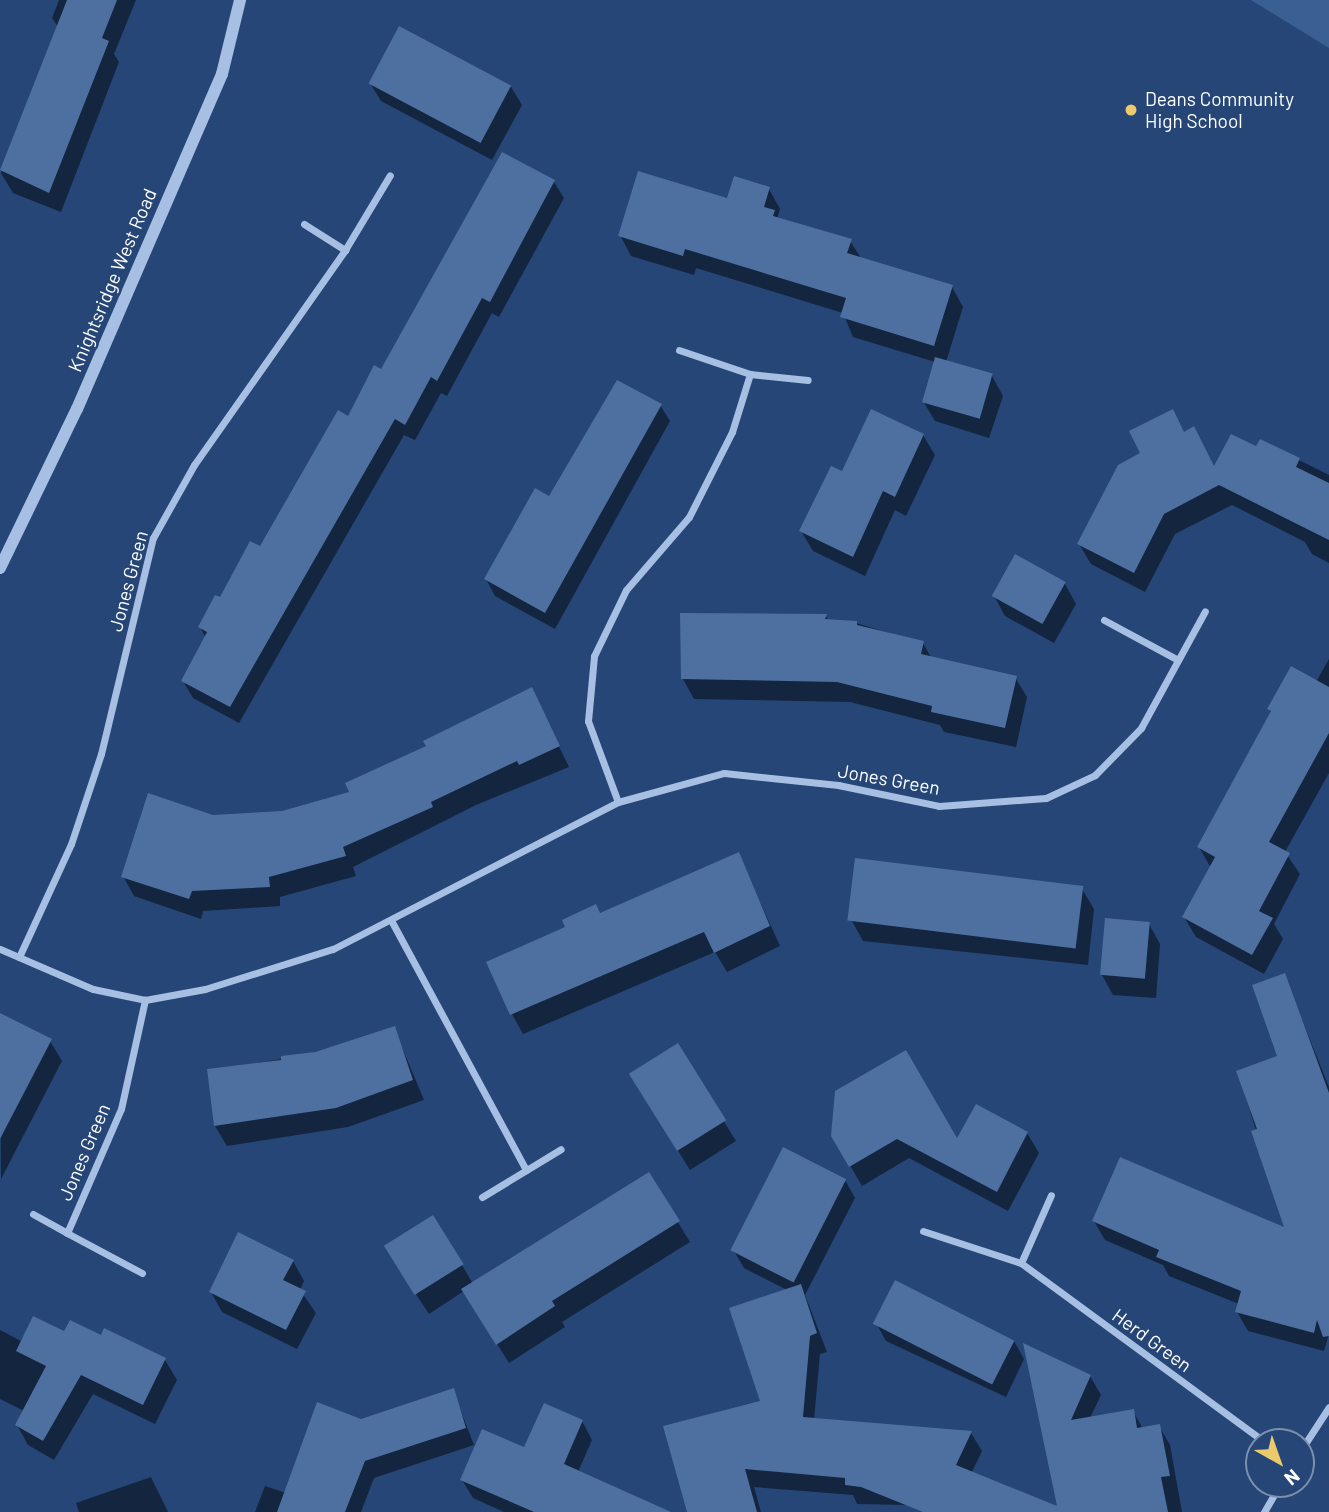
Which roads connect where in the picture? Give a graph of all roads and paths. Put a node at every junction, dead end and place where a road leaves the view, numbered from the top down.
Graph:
1 (240, 0) edge
2 (390, 176) dead end
3 (304, 224) dead end
4 (345, 250) junction
5 (679, 350) dead end
6 (750, 374) junction
7 (807, 380) dead end
8 (1, 564) edge
9 (1205, 611) dead end
10 (1104, 620) dead end
11 (1178, 660) junction
12 (618, 802) junction
13 (392, 922) junction
14 (0, 949) edge
15 (19, 957) junction
16 (145, 1000) junction
17 (561, 1149) dead end
18 (526, 1170) junction
19 (1051, 1195) dead end
20 (482, 1197) dead end
21 (33, 1214) dead end
22 (923, 1231) dead end
23 (67, 1233) junction
24 (1021, 1263) junction
25 (142, 1273) dead end
26 (1329, 1407) edge
27 (1246, 1428) edge
28 (1315, 1428) edge

1 - 8 street, Knightsridge West Road
2 - 4 street, Jones Green
3 - 4 street
4 - 15 street, Jones Green
5 - 6 street
6 - 7 street
6 - 12 street
9 - 11 street, Jones Green
10 - 11 street
11 - 12 street, Jones Green
12 - 13 street, Jones Green
13 - 16 street, Jones Green
13 - 18 street
14 - 15 street, Jones Green
15 - 16 street, Jones Green
16 - 23 street, Jones Green
17 - 18 street
18 - 20 street
19 - 24 street
21 - 23 street, Jones Green
22 - 24 street, Herd Green
23 - 25 street, Jones Green
24 - 27 street, Herd Green
26 - 28 street

